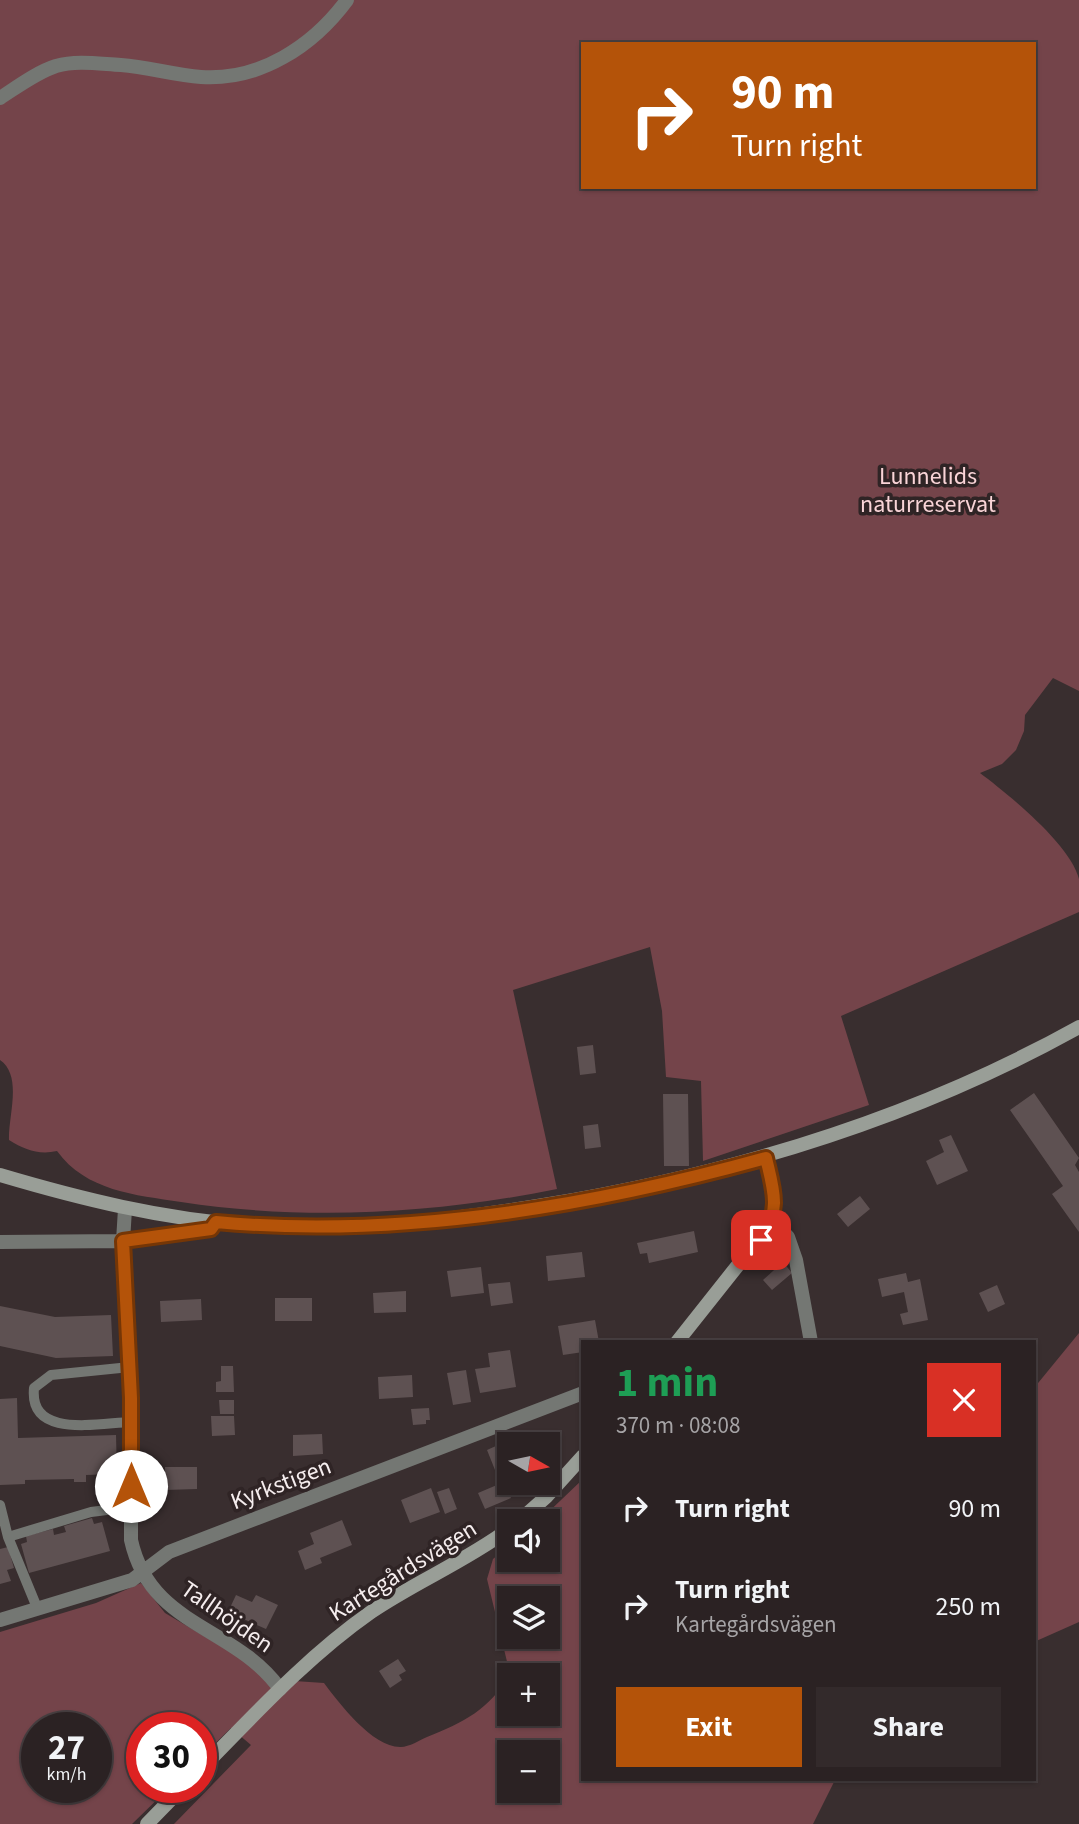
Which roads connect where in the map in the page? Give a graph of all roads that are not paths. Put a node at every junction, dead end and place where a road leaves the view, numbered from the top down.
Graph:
1 (347, 0) edge
2 (0, 98) edge
3 (1079, 1027) edge
4 (766, 1158) junction
5 (0, 1175) edge
6 (125, 1209) junction
7 (773, 1221) junction
8 (216, 1222) junction
9 (123, 1241) junction
10 (0, 1242) edge
11 (679, 1340) edge
12 (811, 1340) edge
13 (130, 1367) junction
14 (581, 1394) edge
15 (131, 1422) junction
16 (581, 1458) edge
17 (0, 1505) edge
18 (130, 1507) junction
19 (532, 1509) edge
20 (8, 1537) junction
21 (497, 1538) edge
22 (141, 1575) junction
23 (38, 1610) junction
24 (0, 1620) edge
25 (280, 1689) junction
26 (217, 1753) edge
27 (167, 1803) edge
28 (147, 1824) edge

1 - 2 street
3 - 4 street
4 - 7 street
4 - 8 street
5 - 6 street
6 - 8 street
6 - 9 street, Tallhöjden
7 - 11 street
7 - 12 street
8 - 9 lane
9 - 10 street
9 - 13 street, Tallhöjden
13 - 15 street, Tallhöjden
13 - 15 lane
14 - 22 street, Kyrkstigen
15 - 18 street, Tallhöjden
16 - 19 street
17 - 20 lane
18 - 20 lane
18 - 22 street, Tallhöjden
20 - 23 lane
21 - 25 street, Kartegårdsvägen
22 - 23 street, Kyrkstigen
22 - 25 street, Tallhöjden
23 - 24 street, Kyrkstigen
25 - 26 street, Kartegårdsvägen
27 - 28 street

